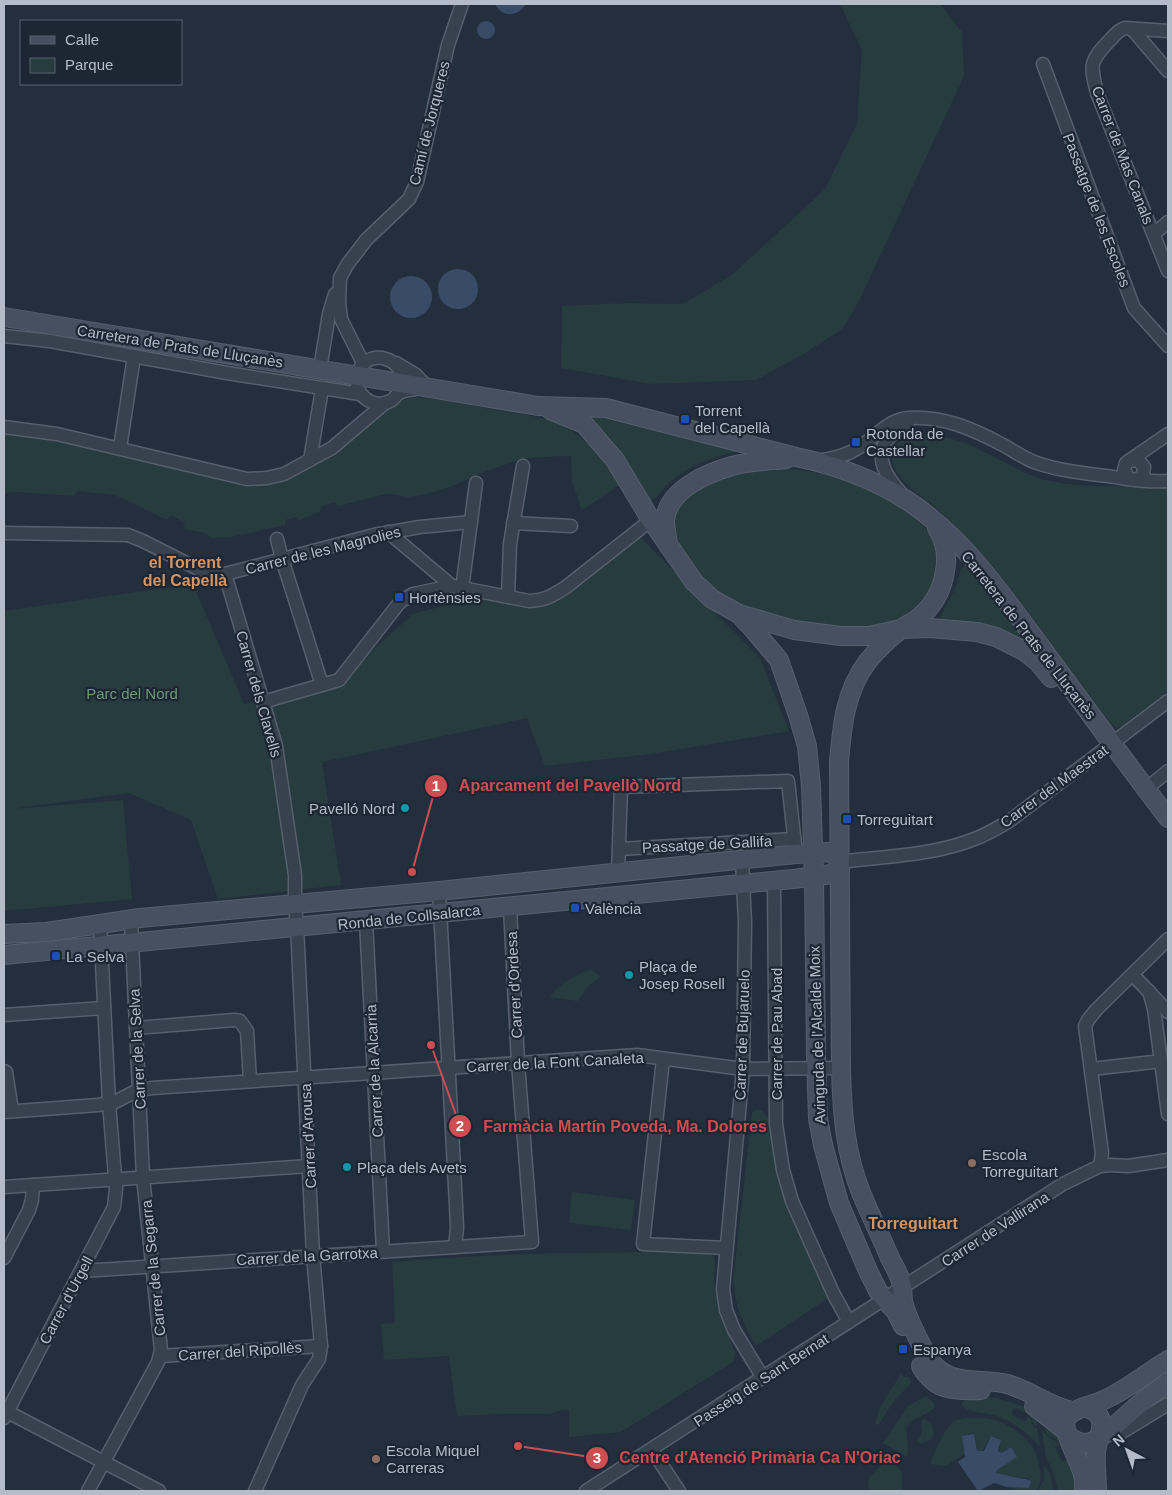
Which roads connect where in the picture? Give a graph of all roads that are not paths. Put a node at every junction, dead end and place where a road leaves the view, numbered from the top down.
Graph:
1 (462, 4) edge
2 (1132, 29) junction
3 (1168, 31) edge
4 (1043, 64) dead end
5 (1168, 71) edge
6 (1168, 222) edge
7 (1154, 234) junction
8 (1168, 271) edge
9 (340, 278) junction
10 (4, 306) edge
11 (8, 319) edge
12 (4, 336) edge
13 (349, 337) junction
14 (1168, 346) edge
15 (134, 356) junction
16 (390, 360) junction
17 (320, 369) junction
18 (360, 369) junction
19 (427, 387) junction
20 (400, 388) junction
21 (322, 389) junction
22 (360, 394) junction
23 (385, 403) junction
24 (538, 406) junction
25 (918, 419) junction
26 (4, 427) edge
27 (1164, 438) edge
28 (120, 448) junction
29 (796, 458) junction
30 (310, 460) junction
31 (818, 462) junction
32 (1128, 462) junction
33 (1144, 465) junction
34 (523, 466) dead end
35 (1081, 473) junction
36 (1168, 476) edge
37 (1132, 480) junction
38 (1168, 481) edge
39 (476, 483) dead end
40 (910, 502) junction
41 (650, 520) junction
42 (933, 521) junction
43 (471, 522) junction
44 (513, 523) junction
45 (571, 526) dead end
46 (388, 532) junction
47 (4, 533) edge
48 (277, 539) dead end
49 (668, 547) junction
50 (282, 559) junction
51 (225, 574) junction
52 (457, 588) junction
53 (508, 597) junction
54 (739, 614) junction
55 (901, 629) junction
56 (322, 685) junction
57 (1168, 701) edge
58 (263, 702) junction
59 (1101, 730) junction
60 (1112, 744) junction
61 (1168, 771) edge
62 (1146, 789) junction
63 (1168, 818) edge
64 (801, 849) junction
65 (619, 850) junction
66 (742, 861) junction
67 (840, 863) junction
68 (618, 873) junction
69 (814, 876) junction
70 (558, 880) junction
71 (774, 881) junction
72 (744, 883) junction
73 (439, 891) junction
74 (560, 902) junction
75 (294, 904) junction
76 (510, 907) junction
77 (440, 913) junction
78 (131, 920) junction
79 (366, 921) junction
80 (100, 923) junction
81 (297, 927) junction
82 (4, 934) edge
83 (1168, 939) edge
84 (132, 942) junction
85 (100, 945) junction
86 (4, 955) edge
87 (1133, 974) junction
88 (1149, 991) junction
89 (104, 1008) junction
90 (1168, 1012) edge
91 (4, 1015) edge
92 (136, 1028) junction
93 (663, 1059) junction
94 (1162, 1060) junction
95 (518, 1063) junction
96 (448, 1068) junction
97 (841, 1068) junction
98 (743, 1069) junction
99 (776, 1069) junction
100 (816, 1069) junction
101 (1091, 1069) junction
102 (4, 1071) edge
103 (374, 1073) junction
104 (305, 1078) junction
105 (250, 1081) junction
106 (139, 1091) junction
107 (109, 1103) junction
108 (8, 1111) edge
109 (1168, 1114) edge
110 (1168, 1160) edge
111 (309, 1166) junction
112 (1100, 1166) junction
113 (143, 1177) junction
114 (115, 1179) junction
115 (33, 1185) junction
116 (4, 1187) edge
117 (532, 1242) joint
118 (455, 1247) junction
119 (726, 1248) junction
120 (383, 1251) junction
121 (313, 1255) junction
122 (4, 1258) edge
123 (153, 1265) junction
124 (82, 1270) junction
125 (902, 1287) junction
126 (884, 1299) junction
127 (849, 1322) junction
128 (320, 1346) junction
129 (160, 1356) junction
130 (1168, 1360) edge
131 (764, 1378) junction
132 (1168, 1382) edge
133 (1079, 1409) junction
134 (1165, 1411) edge
135 (5, 1413) edge
136 (1067, 1433) junction
137 (1100, 1436) junction
138 (652, 1450) junction
139 (103, 1462) junction
140 (88, 1491) edge
141 (159, 1491) edge
142 (255, 1491) edge
143 (586, 1491) edge
144 (679, 1491) edge
145 (1084, 1491) edge
146 (1097, 1491) edge

1 - 9 street, Camí de Jorqueres
2 - 3 street
2 - 5 street
2 - 7 street, Carrer de Mas Canals
4 - 14 street, Passatge de les Escoles
6 - 7 street
7 - 8 street, Carrer de Mas Canals
9 - 13 street, Camí de Jorqueres
9 - 17 street, Camí de Jorqueres
10 - 11 street
11 - 17 street, Carretera de Prats de Lluçanès
12 - 15 street, Carretera de Prats de Lluçanès
13 - 16 street
13 - 18 street, Camí de Jorqueres
15 - 21 street, Carretera de Prats de Lluçanès
15 - 28 street
16 - 18 street, Carretera de Prats de Lluçanès
16 - 19 street
16 - 20 street
17 - 18 street, Carretera de Prats de Lluçanès
18 - 20 street, Carretera de Prats de Lluçanès
18 - 22 street
19 - 20 street, Carretera de Prats de Lluçanès
19 - 24 street, Carretera de Prats de Lluçanès
20 - 23 street
21 - 22 street, Carretera de Prats de Lluçanès
21 - 30 street
22 - 23 street, Carretera de Prats de Lluçanès
23 - 30 street
24 - 29 street, Carretera de Prats de Lluçanès
24 - 41 street, Carretera de Prats de Lluçanès
25 - 31 street
25 - 35 street
25 - 40 street
26 - 28 street
27 - 32 street
27 - 33 street
28 - 30 street
29 - 31 street, Carretera de Prats de Lluçanès
29 - 49 street, Carretera de Prats de Lluçanès
31 - 40 street, Carretera de Prats de Lluçanès
32 - 33 street
32 - 35 street
32 - 37 street
33 - 36 street
33 - 37 street
34 - 44 street
35 - 37 street
37 - 38 street
39 - 43 street
40 - 42 street, Carretera de Prats de Lluçanès
41 - 49 street, Carretera de Prats de Lluçanès
41 - 53 street
42 - 55 street, Carretera de Prats de Lluçanès
42 - 59 street, Carretera de Prats de Lluçanès
43 - 46 street, Carrer de les Magnolies
43 - 52 street
44 - 45 street
44 - 53 street
46 - 50 street, Carrer de les Magnolies
46 - 52 street
47 - 51 street, Carrer de les Magnolies
48 - 50 street
49 - 54 street, Carretera de Prats de Lluçanès
50 - 51 street, Carrer de les Magnolies
50 - 56 street
51 - 58 street, Carrer dels Clavells
52 - 53 street
52 - 56 street
54 - 55 street, Carretera de Prats de Lluçanès
54 - 64 street
55 - 59 street, Carretera de Prats de Lluçanès
55 - 67 street, Avinguda de l'Alcalde Moix
56 - 58 street
57 - 60 street, Carrer del Maestrat
58 - 75 street, Carrer dels Clavells
59 - 60 street, Carretera de Prats de Lluçanès
60 - 62 street, Carretera de Prats de Lluçanès
60 - 67 street, Carrer del Maestrat
61 - 62 street
62 - 63 street, Carretera de Prats de Lluçanès
64 - 65 street, Passatge de Gallifa
64 - 65 street
64 - 66 street, Ronda de Collsalarca
64 - 67 street, Ronda de Collsalarca
64 - 69 street, Avinguda de l'Alcalde Moix
65 - 68 street
66 - 68 street, Ronda de Collsalarca
66 - 72 street, Carrer de Bujaruelo
67 - 69 street, Ronda de Collsalarca
67 - 97 street, Avinguda de l'Alcalde Moix
68 - 70 street, Ronda de Collsalarca
69 - 71 street, Ronda de Collsalarca
69 - 100 street, Avinguda de l'Alcalde Moix
70 - 73 street, Ronda de Collsalarca
70 - 74 street
71 - 72 street, Ronda de Collsalarca
71 - 99 street, Carrer de Pau Abad
72 - 74 street, Ronda de Collsalarca
72 - 98 street, Carrer de Bujaruelo
73 - 75 street, Ronda de Collsalarca
73 - 77 street
74 - 76 street, Ronda de Collsalarca
75 - 78 street, Ronda de Collsalarca
75 - 81 street, Carrer dels Clavells
76 - 77 street, Ronda de Collsalarca
76 - 95 street, Carrer d'Ordesa
77 - 79 street, Ronda de Collsalarca
77 - 96 street
78 - 80 street, Ronda de Collsalarca
78 - 84 street, Carrer de la Selva
79 - 81 street, Ronda de Collsalarca
79 - 103 street, Carrer de la Alcarria
80 - 82 street, Ronda de Collsalarca
80 - 85 street, Carrer de la Selva
81 - 84 street, Ronda de Collsalarca
81 - 104 street, Carrer d'Arousa
83 - 87 street
84 - 85 street, Ronda de Collsalarca
84 - 92 street, Carrer de la Selva
85 - 86 street, Ronda de Collsalarca
85 - 89 street, Carrer de la Selva
87 - 88 street
87 - 101 street
88 - 90 street
88 - 94 street
89 - 91 street
89 - 107 street, Carrer de la Selva
92 - 105 street
92 - 106 street, Carrer de la Selva
93 - 95 street, Carrer de la Font Canaleta
93 - 98 street, Carrer de la Font Canaleta
93 - 119 street
94 - 101 street
94 - 109 street
95 - 96 street, Carrer de la Font Canaleta
95 - 117 street, Carrer d'Ordesa
96 - 103 street, Carrer de la Font Canaleta
96 - 118 street
97 - 100 street, Carrer de la Font Canaleta
97 - 125 street, Avinguda de l'Alcalde Moix
98 - 99 street, Carrer de la Font Canaleta
98 - 119 street, Carrer de Bujaruelo
99 - 100 street, Carrer de la Font Canaleta
99 - 127 street, Carrer de Pau Abad
100 - 126 street, Avinguda de l'Alcalde Moix
101 - 112 street
102 - 108 street
103 - 104 street, Carrer de la Font Canaleta
103 - 120 street, Carrer de la Alcarria
104 - 105 street, Carrer de la Font Canaleta
104 - 111 street, Carrer d'Arousa
105 - 106 street, Carrer de la Font Canaleta
106 - 107 street, Carrer de la Font Canaleta
106 - 113 street, Carrer de la Selva
107 - 108 street, Carrer de la Font Canaleta
107 - 114 street, Carrer de la Selva
110 - 112 street, Carrer de Vallirana
111 - 113 street
111 - 121 street, Carrer d'Arousa
112 - 125 street, Carrer de Vallirana
113 - 114 street
113 - 123 street, Carrer de la Segarra
114 - 115 street
114 - 124 street, Carrer d'Urgell
115 - 116 street
115 - 122 street
117 - 118 street, Carrer de la Garrotxa
118 - 120 street, Carrer de la Garrotxa
119 - 131 street, Carrer de Bujaruelo
120 - 121 street, Carrer de la Garrotxa
121 - 123 street, Carrer de la Garrotxa
121 - 128 street, Carrer d'Arousa
123 - 124 street, Carrer de la Garrotxa
123 - 129 street, Carrer de la Segarra
124 - 135 street, Carrer d'Urgell
125 - 126 street, Carrer de Vallirana
125 - 133 street, Avinguda de l'Alcalde Moix
126 - 127 street, Passeig de Sant Bernat
126 - 136 street, Avinguda de l'Alcalde Moix
127 - 131 street, Passeig de Sant Bernat
128 - 129 street, Carrer del Ripollès
128 - 142 street
129 - 139 street, Carrer de la Segarra
130 - 133 street
131 - 138 street, Passeig de Sant Bernat
132 - 137 street
133 - 136 street
133 - 137 street
134 - 137 street
135 - 139 street
136 - 137 street
136 - 145 street
137 - 146 street
138 - 143 street, Passeig de Sant Bernat
138 - 144 street
139 - 140 street, Carrer de la Segarra
139 - 141 street

